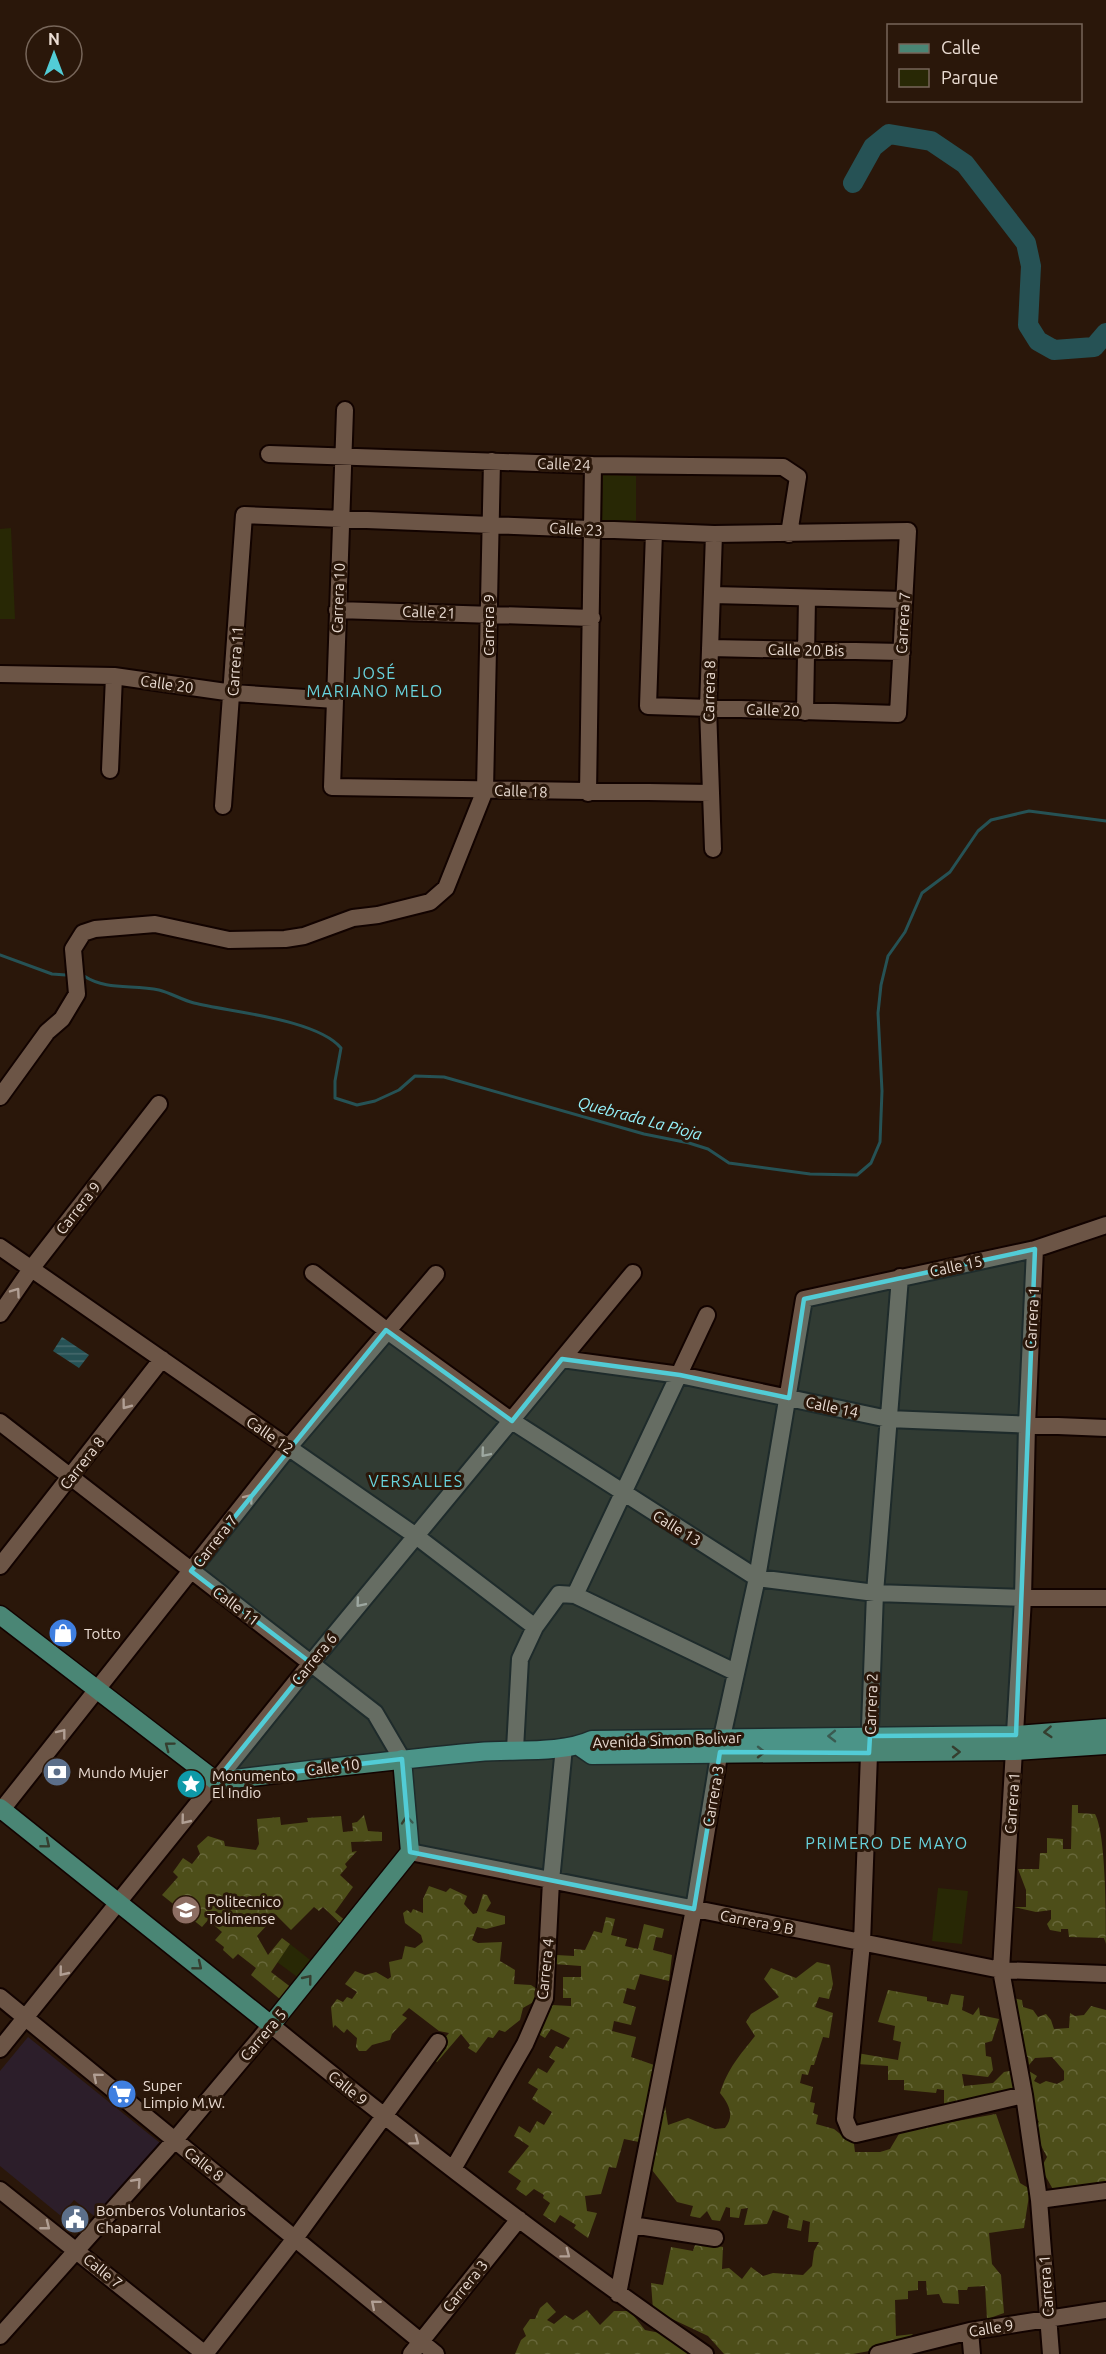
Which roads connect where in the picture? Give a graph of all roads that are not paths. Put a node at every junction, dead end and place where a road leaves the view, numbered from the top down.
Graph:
1 (345, 410) dead end
2 (268, 454) dead end
3 (344, 457) junction
4 (492, 461) junction
5 (593, 465) junction
6 (244, 515) joint
7 (340, 519) junction
8 (490, 524) junction
9 (593, 530) junction
10 (908, 531) joint
11 (654, 532) junction
12 (714, 534) junction
13 (789, 534) junction
14 (712, 595) junction
15 (807, 598) junction
16 (904, 600) junction
17 (337, 610) junction
18 (488, 614) junction
19 (592, 618) junction
20 (710, 648) junction
21 (806, 650) junction
22 (902, 652) junction
23 (0, 674) edge
24 (114, 676) junction
25 (233, 693) junction
26 (334, 700) junction
27 (708, 708) junction
28 (805, 711) junction
29 (898, 714) joint
30 (110, 770) dead end
31 (332, 787) joint
32 (485, 790) junction
33 (588, 793) junction
34 (711, 793) junction
35 (223, 806) dead end
36 (713, 849) dead end
37 (2, 1095) edge
38 (159, 1104) dead end
39 (1106, 1225) edge
40 (0, 1247) edge
41 (1035, 1249) junction
42 (31, 1269) junction
43 (313, 1273) dead end
44 (633, 1273) dead end
45 (436, 1274) dead end
46 (900, 1277) junction
47 (804, 1299) joint
48 (0, 1314) edge
49 (707, 1315) dead end
50 (386, 1330) junction
51 (162, 1359) junction
52 (562, 1359) junction
53 (681, 1375) junction
54 (789, 1398) junction
55 (888, 1419) junction
56 (512, 1421) junction
57 (0, 1422) edge
58 (1027, 1425) junction
59 (1106, 1428) edge
60 (288, 1448) junction
61 (70, 1478) junction
62 (624, 1494) junction
63 (417, 1536) junction
64 (0, 1566) edge
65 (191, 1571) junction
66 (757, 1578) junction
67 (875, 1593) junction
68 (575, 1595) junction
69 (1023, 1598) junction
70 (1106, 1598) edge
71 (0, 1615) edge
72 (535, 1627) junction
73 (311, 1663) junction
74 (735, 1672) junction
75 (96, 1690) junction
76 (1106, 1728) edge
77 (1015, 1743) junction
78 (870, 1744) junction
79 (721, 1745) junction
80 (1106, 1745) edge
81 (571, 1747) junction
82 (515, 1749) junction
83 (402, 1759) junction
84 (216, 1781) junction
85 (1, 1810) edge
86 (410, 1852) junction
87 (551, 1881) junction
88 (119, 1903) junction
89 (694, 1909) junction
90 (862, 1943) junction
91 (1001, 1970) junction
92 (1106, 1974) edge
93 (0, 1997) edge
94 (26, 2018) junction
95 (271, 2025) junction
96 (438, 2042) dead end
97 (0, 2049) edge
98 (1024, 2095) junction
99 (383, 2116) junction
100 (174, 2141) junction
101 (453, 2169) junction
102 (0, 2190) edge
103 (1106, 2190) edge
104 (1040, 2200) junction
105 (519, 2219) junction
106 (632, 2225) junction
107 (296, 2237) junction
108 (716, 2238) dead end
109 (77, 2250) junction
110 (618, 2294) junction
111 (1106, 2310) edge
112 (1048, 2319) junction
113 (970, 2331) junction
114 (0, 2336) edge
115 (415, 2348) edge
116 (889, 2352) edge
117 (205, 2354) edge
118 (436, 2354) edge
119 (705, 2354) edge
120 (972, 2354) edge
121 (1051, 2354) edge

1 - 3 street, Carrera 10
2 - 3 street, Calle 24
3 - 4 street, Calle 24
3 - 7 street, Carrera 10
4 - 5 street, Calle 24
4 - 8 street, Carrera 9
5 - 9 street
5 - 13 street, Calle 24
6 - 7 street, Calle 23
6 - 25 street, Carrera 11
7 - 8 street, Calle 23
7 - 17 street, Carrera 10
8 - 9 street, Calle 23
8 - 18 street, Carrera 9
9 - 11 street, Calle 23
9 - 19 street
10 - 13 street, Calle 23
10 - 16 street, Carrera 7
11 - 12 street, Calle 23
11 - 27 street, Calle 20
12 - 13 street, Calle 23
12 - 14 street, Carrera 8
14 - 15 street
14 - 20 street, Carrera 8
15 - 16 street
15 - 21 street
16 - 22 street, Carrera 7
17 - 18 street, Calle 21
17 - 26 street, Carrera 10
18 - 19 street, Calle 21
18 - 32 street, Carrera 9
19 - 33 street
20 - 21 street, Calle 20 Bis
20 - 27 street, Carrera 8
21 - 22 street, Calle 20 Bis
21 - 28 street
22 - 29 street, Carrera 7
23 - 24 street, Calle 20
24 - 25 street, Calle 20
24 - 30 street
25 - 26 street, Calle 20
25 - 35 street, Carrera 11
26 - 31 street, Carrera 10
27 - 28 street, Calle 20
27 - 34 street, Carrera 8
28 - 29 street, Calle 20
31 - 32 street, Calle 18
32 - 33 street, Calle 18
32 - 37 street
33 - 34 street, Calle 18
34 - 36 street, Carrera 8
38 - 42 street, Carrera 9
39 - 41 street, Calle 15
40 - 42 street, Calle 12
41 - 46 street, Calle 15
41 - 58 street, Carrera 1
48 -> 42 street, Carrera 9
42 - 51 street, Calle 12
43 - 50 street, Calle 13
44 - 52 street, Carrera 6
45 - 50 street, Carrera 7
46 - 47 street, Calle 15
46 - 55 street, Carrera 2
47 - 54 street, Carrera 3
49 - 53 street
50 - 56 street, Calle 13
50 - 60 street, Carrera 7
51 - 60 street, Calle 12
51 -> 61 street, Carrera 8
52 - 53 street, Calle 14
52 - 56 street, Carrera 6
53 - 54 street, Calle 14
53 - 62 street
54 - 55 street, Calle 14
54 - 66 street, Carrera 3
55 - 58 street, Calle 14
55 - 67 street, Carrera 2
56 - 62 street, Calle 13
56 -> 63 street, Carrera 6
57 - 61 street, Calle 11
58 - 59 street, Calle 14
58 - 69 street, Carrera 1
60 - 63 street, Calle 12
65 -> 60 street, Carrera 7
61 - 64 street, Carrera 8
61 - 65 street, Calle 11
62 - 66 street, Calle 13
62 - 68 street
63 - 72 street, Calle 12
63 -> 73 street, Carrera 6
65 - 73 street, Calle 11
65 - 75 street, Carrera 7
66 - 67 street, Calle 13
66 - 74 street, Carrera 3
67 - 69 street, Calle 13
67 - 78 street, Carrera 2
68 - 72 street
68 - 74 street
69 - 70 street, Calle 13
69 - 77 street, Carrera 1
71 - 75 main road
72 - 82 street
73 - 83 street, Calle 11
73 - 84 street, Carrera 6
74 - 79 street, Carrera 3
84 -> 75 main road
85 -> 75 street, Carrera 7
76 -> 77 main road, Avenida Simon Bolivar
77 - 78 main road, Avenida Simon Bolivar
77 - 80 main road, Avenida Simon Bolivar
77 - 91 street, Carrera 1
78 - 79 main road, Avenida Simon Bolivar
78 - 90 street, Carrera 2
79 - 81 main road, Avenida Simon Bolivar
79 - 89 street, Carrera 3
81 - 82 main road, Calle 10
81 - 87 street, Carrera 4
82 - 83 main road, Calle 10
83 - 84 main road, Calle 10
86 -> 83 main road
84 -> 88 street, Carrera 6
85 -> 88 main road, Calle 9
86 - 87 street, Carrera 9 B
95 -> 86 main road, Carrera 5
87 - 89 street, Carrera 9 B
87 - 101 street, Carrera 4
88 -> 94 street, Carrera 6
88 -> 95 main road, Calle 9
89 - 90 street, Carrera 9 B
89 - 106 street, Carrera 3
90 - 91 street, Carrera 9 B
90 - 98 street, Carrera 2
91 - 92 street, Carrera 9 B
91 - 98 street, Carrera 1
93 - 94 street, Calle 8
94 - 97 street, Carrera 6
100 -> 94 street, Calle 8
95 - 99 street, Calle 9
95 - 100 street, Carrera 5
96 - 99 street
98 - 104 street, Carrera 1
99 -> 101 street, Calle 9
99 - 107 street
100 - 107 street, Calle 8
109 -> 100 street, Carrera 5
101 - 105 street, Calle 9
102 -> 109 street, Calle 7
103 - 104 street
104 - 112 street, Carrera 1
105 -> 110 street, Calle 9
105 - 115 street, Carrera 3
106 - 108 street
106 - 110 street, Carrera 3
115 -> 107 street, Calle 8
107 - 117 street
109 - 114 street, Carrera 5
109 - 117 street, Calle 7
110 - 119 street, Calle 9
111 - 112 street, Calle 9
112 - 113 street, Calle 9
112 - 121 street, Carrera 1
113 - 116 street, Calle 9
113 - 120 street
115 - 118 street, Calle 8

